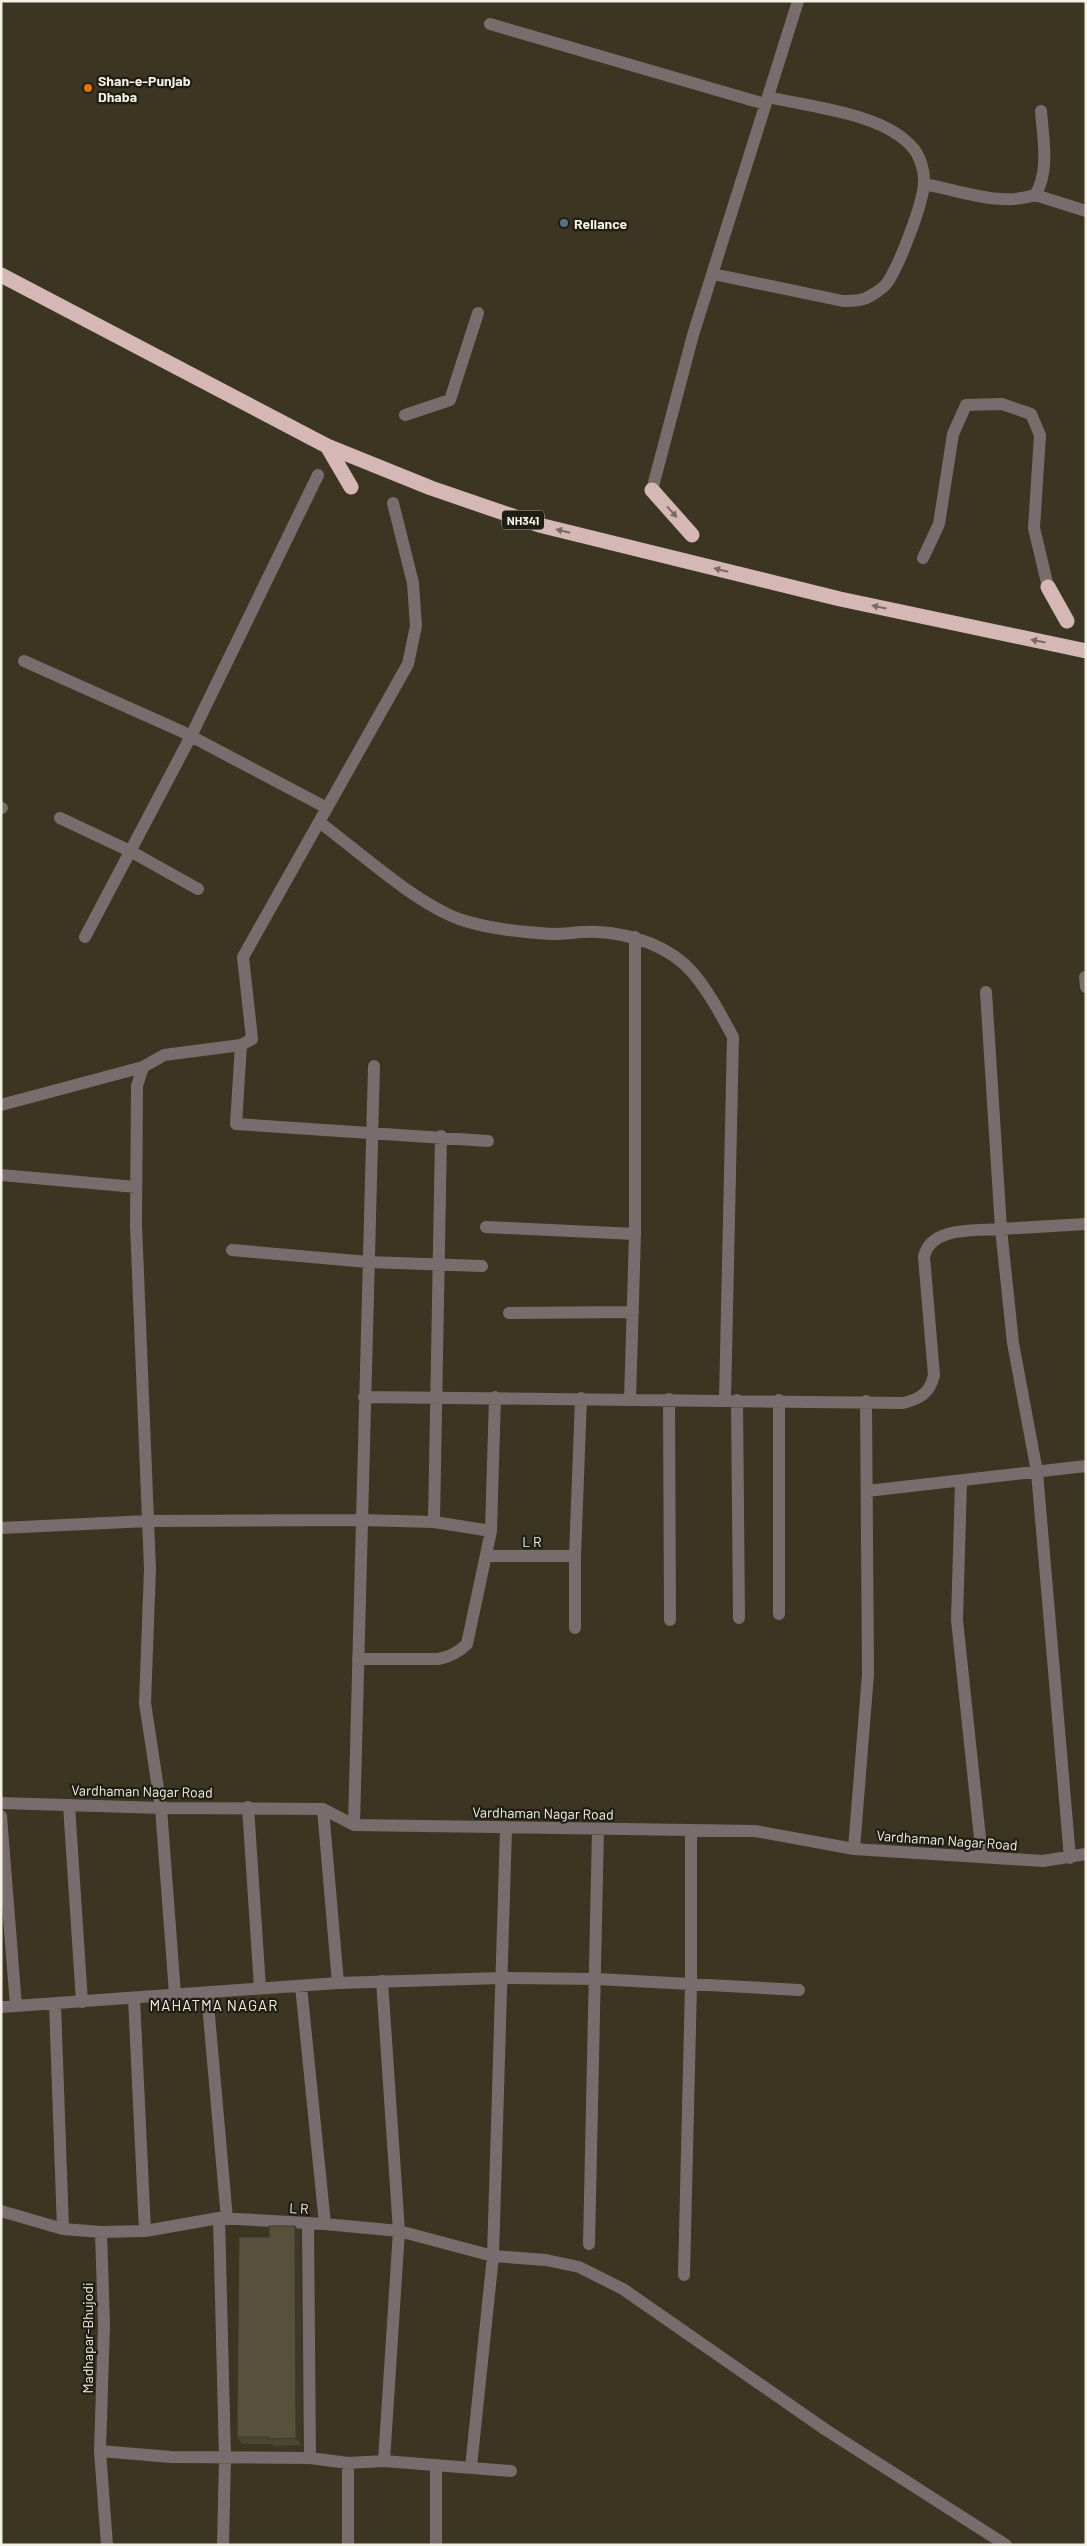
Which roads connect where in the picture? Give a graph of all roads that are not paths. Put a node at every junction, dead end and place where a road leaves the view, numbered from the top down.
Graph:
1 (798, 1) edge
2 (490, 24) dead end
3 (767, 100) junction
4 (1042, 111) dead end
5 (924, 184) junction
6 (1034, 195) junction
7 (1086, 211) edge
8 (713, 274) junction
9 (1, 275) edge
10 (478, 313) dead end
11 (405, 415) dead end
12 (327, 446) junction
13 (318, 475) dead end
14 (352, 487) dead end
15 (652, 490) joint
16 (393, 503) dead end
17 (692, 535) dead end
18 (923, 558) dead end
19 (1048, 587) joint
20 (1066, 621) dead end
21 (1086, 651) edge
22 (24, 661) dead end
23 (191, 736) junction
24 (327, 808) junction
25 (60, 818) dead end
26 (319, 822) junction
27 (130, 850) junction
28 (198, 889) dead end
29 (85, 937) dead end
30 (635, 937) junction
31 (986, 992) dead end
32 (241, 1045) junction
33 (374, 1066) dead end
34 (143, 1067) junction
35 (1, 1105) edge
36 (372, 1134) junction
37 (441, 1136) junction
38 (488, 1141) dead end
39 (1, 1175) edge
40 (136, 1187) junction
41 (1086, 1224) edge
42 (486, 1227) dead end
43 (1001, 1229) junction
44 (635, 1234) junction
45 (232, 1250) dead end
46 (368, 1262) junction
47 (439, 1263) junction
48 (482, 1266) dead end
49 (633, 1312) junction
50 (509, 1313) dead end
51 (364, 1397) junction
52 (436, 1397) junction
53 (495, 1398) junction
54 (581, 1398) junction
55 (630, 1399) junction
56 (669, 1399) junction
57 (731, 1400) junction
58 (779, 1400) junction
59 (866, 1401) junction
60 (1086, 1466) edge
61 (1038, 1472) junction
62 (961, 1482) junction
63 (867, 1491) junction
64 (361, 1520) junction
65 (148, 1521) junction
66 (434, 1522) junction
67 (1, 1528) edge
68 (492, 1531) junction
69 (488, 1556) junction
70 (575, 1556) junction
71 (779, 1614) dead end
72 (739, 1618) dead end
73 (670, 1620) dead end
74 (575, 1628) dead end
75 (358, 1659) junction
76 (1, 1803) edge
77 (69, 1805) junction
78 (248, 1807) junction
79 (161, 1808) junction
80 (323, 1809) junction
81 (1, 1816) edge
82 (354, 1826) junction
83 (506, 1828) junction
84 (598, 1829) junction
85 (690, 1830) junction
86 (854, 1849) junction
87 (1086, 1854) edge
88 (982, 1857) junction
89 (1070, 1858) junction
90 (501, 1978) junction
91 (597, 1979) junction
92 (382, 1981) junction
93 (338, 1983) junction
94 (690, 1985) junction
95 (301, 1986) junction
96 (260, 1988) junction
97 (799, 1990) dead end
98 (207, 1993) junction
99 (175, 1994) junction
100 (134, 1998) junction
101 (82, 2002) junction
102 (55, 2004) junction
103 (16, 2006) junction
104 (1, 2007) edge
105 (1, 2212) edge
106 (223, 2219) junction
107 (308, 2223) junction
108 (325, 2224) junction
109 (63, 2230) junction
110 (146, 2231) junction
111 (399, 2231) junction
112 (100, 2232) junction
113 (589, 2244) dead end
114 (493, 2256) junction
115 (684, 2275) dead end
116 (100, 2451) junction
117 (225, 2458) junction
118 (310, 2458) junction
119 (384, 2461) junction
120 (348, 2463) junction
121 (436, 2465) junction
122 (471, 2467) junction
123 (511, 2471) dead end
124 (107, 2545) edge
125 (223, 2545) edge
126 (348, 2545) edge
127 (436, 2545) edge
128 (1006, 2545) edge

1 - 3 street
2 - 3 street
3 - 5 street
3 - 8 street
4 - 6 street
5 - 6 street
5 - 8 street
6 - 7 street
8 - 15 street
9 - 12 highway, NH341
10 - 11 street
12 - 14 highway
21 -> 12 highway, NH341
13 - 23 street
15 -> 17 highway
16 - 24 street
18 - 19 street
19 - 20 highway
22 - 23 street
23 - 24 street
23 - 27 street
24 - 26 street
25 - 27 street
26 - 30 street
26 - 32 street
27 - 28 street
27 - 29 street
30 - 44 street
30 - 57 street
31 - 43 street
32 - 34 street
32 - 36 street
33 - 36 street
34 - 35 street
34 - 40 street
36 - 37 street
36 - 46 street
37 - 38 street
37 - 47 street
39 - 40 street
40 - 65 street
41 - 43 street
42 - 44 street
43 - 59 street
43 - 61 street
44 - 49 street
45 - 46 street
46 - 47 street
46 - 51 street
47 - 48 street
47 - 52 street
49 - 50 street
49 - 55 street
51 - 52 street
51 - 64 street
52 - 53 street
52 - 66 street
53 - 54 street
53 - 68 street
54 - 55 street
54 - 70 street
55 - 56 street
56 - 57 street
56 - 73 street
57 - 58 street
57 - 72 street
58 - 59 street
58 - 71 street
59 - 63 street
60 - 61 street
61 - 62 street
61 - 89 street
62 - 63 street
62 - 88 street
63 - 86 street
64 - 65 street
64 - 66 street
64 - 75 street
65 - 67 street
65 - 79 street
66 - 68 street
68 - 69 street
69 - 70 street, L R
69 - 75 street
70 - 74 street
75 - 82 street
76 - 77 street, Vardhaman Nagar Road
77 - 79 street, Vardhaman Nagar Road
77 - 101 street
78 - 79 street, Vardhaman Nagar Road
78 - 80 street, Vardhaman Nagar Road
78 - 96 street
79 - 99 street
80 - 82 street, Vardhaman Nagar Road
80 - 93 street
81 - 103 street
82 - 83 street, Vardhaman Nagar Road
83 - 84 street, Vardhaman Nagar Road
83 - 90 street
84 - 85 street, Vardhaman Nagar Road
84 - 91 street
85 - 86 street, Vardhaman Nagar Road
85 - 94 street
86 - 88 street, Vardhaman Nagar Road
87 - 89 street, Vardhaman Nagar Road
88 - 89 street, Vardhaman Nagar Road
90 - 91 street
90 - 92 street
90 - 114 street
91 - 94 street
91 - 113 street
92 - 93 street
92 - 111 street
93 - 95 street
94 - 97 street
94 - 115 street
95 - 96 street
95 - 108 street
96 - 98 street
98 - 99 street
98 - 106 street
99 - 100 street
100 - 101 street
100 - 110 street
101 - 102 street
102 - 103 street
102 - 109 street
103 - 104 street
105 - 109 street
106 - 107 street, L R
106 - 110 street, L R
106 - 117 street
107 - 108 street, L R
107 - 118 street
108 - 111 street, L R
109 - 112 street
110 - 112 street, L R
111 - 114 street, L R
111 - 119 street
112 - 116 street, Madhapar-Bhujodi
114 - 122 street
114 - 128 street, L R
116 - 117 street
116 - 124 street, Madhapar-Bhujodi
117 - 118 street
117 - 125 street
118 - 120 street
119 - 120 street
119 - 121 street
120 - 126 street
121 - 122 street
121 - 127 street
122 - 123 street

